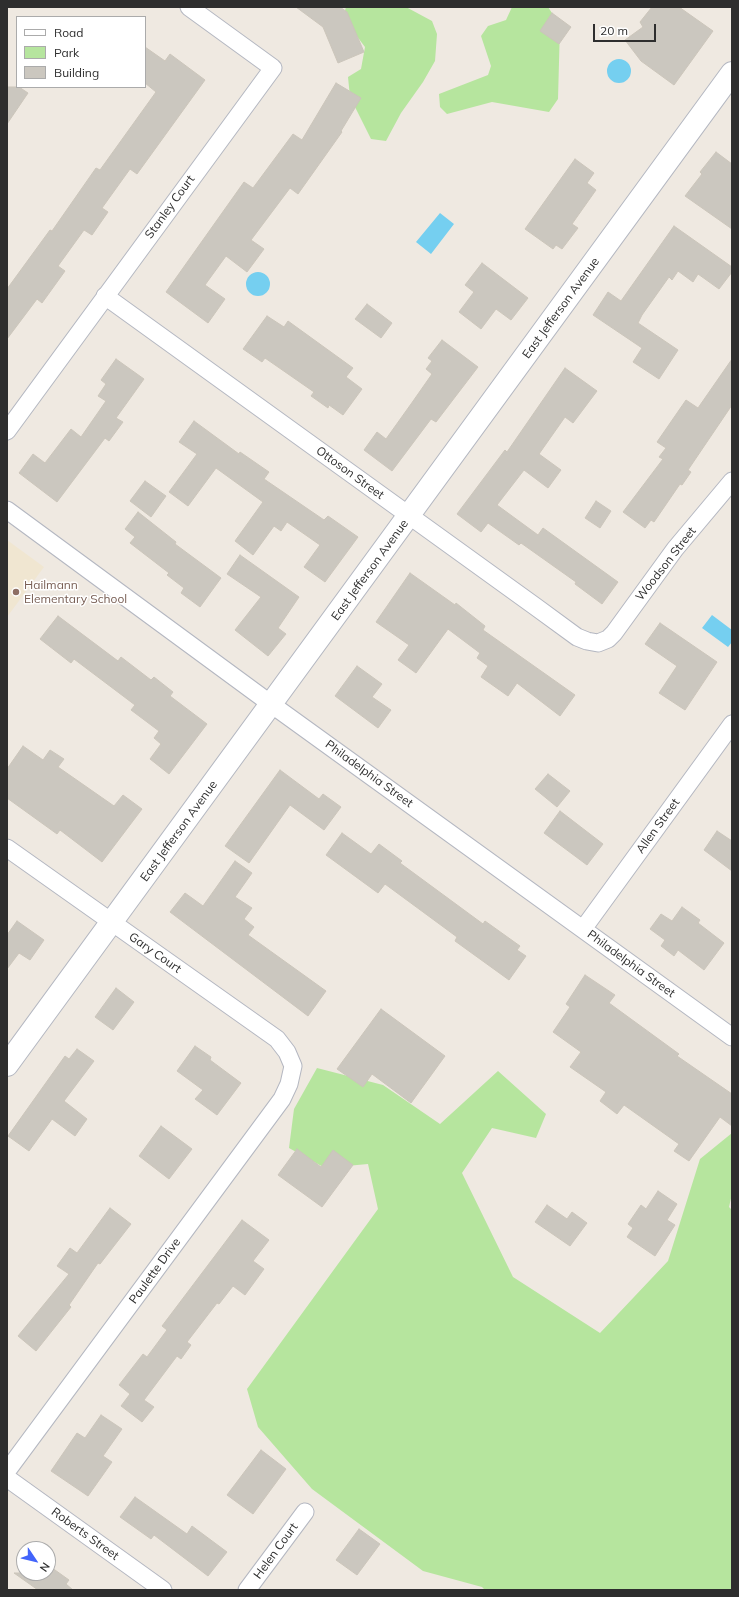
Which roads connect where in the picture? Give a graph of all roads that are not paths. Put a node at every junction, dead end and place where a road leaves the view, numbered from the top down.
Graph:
1 (189, 7) edge
2 (732, 74) edge
3 (105, 296) junction
4 (7, 431) edge
5 (732, 481) edge
6 (7, 510) edge
7 (410, 517) junction
8 (598, 643) joint
9 (271, 704) junction
10 (732, 724) edge
11 (7, 848) edge
12 (112, 924) junction
13 (583, 929) junction
14 (732, 1037) edge
15 (7, 1065) edge
16 (294, 1066) joint
17 (7, 1471) edge
18 (7, 1478) edge
19 (305, 1512) dead end
20 (163, 1590) edge
21 (247, 1590) edge

1 - 3 street, Stanley Court
2 - 7 street, East Jefferson Avenue
3 - 4 street, Stanley Court
3 - 7 street, Ottoson Street
5 - 8 street, Woodson Street
6 - 9 street, Philadelphia Street
7 - 8 street, Ottoson Street
7 - 9 street, East Jefferson Avenue
9 - 12 street, East Jefferson Avenue
9 - 13 street, Philadelphia Street
10 - 13 street, Allen Street
11 - 12 street, Gary Court
12 - 15 street, East Jefferson Avenue
12 - 16 street, Gary Court
13 - 14 street, Philadelphia Street
16 - 17 street, Paulette Drive
18 - 20 street, Roberts Street
19 - 21 street, Helen Court

